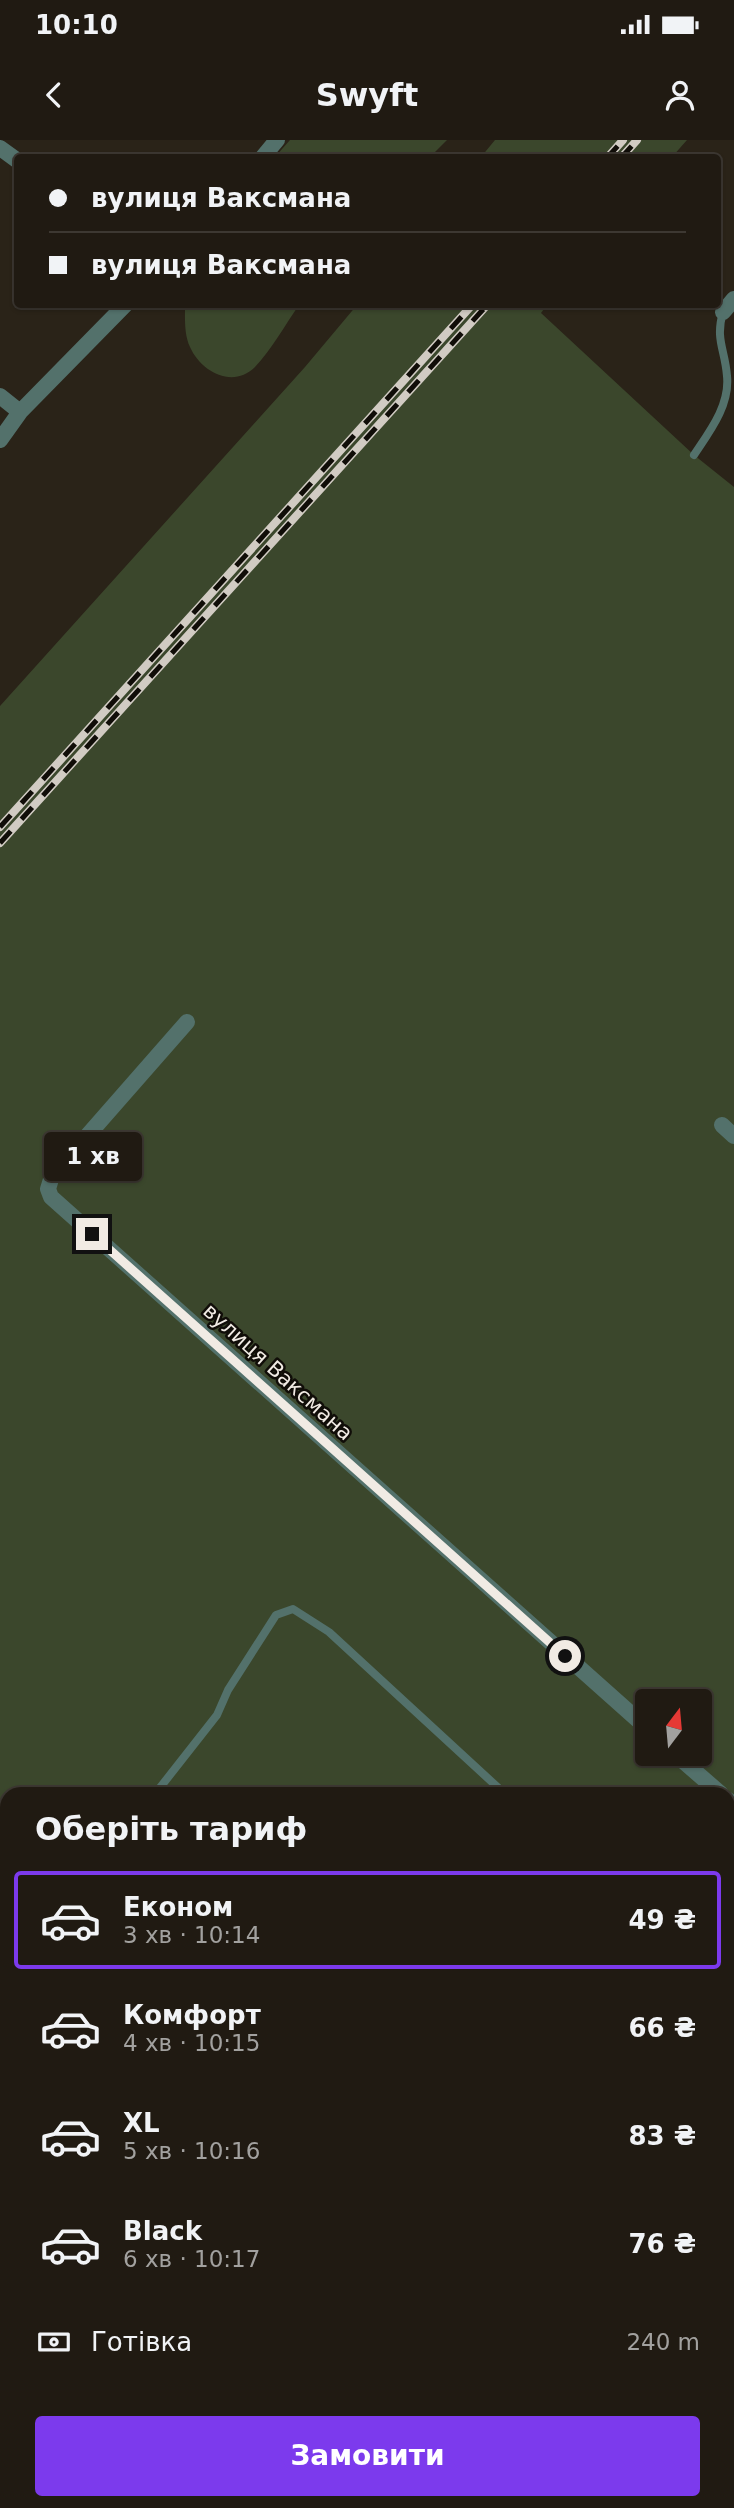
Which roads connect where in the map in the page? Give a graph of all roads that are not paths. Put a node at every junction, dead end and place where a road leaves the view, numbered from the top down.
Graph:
1 (277, 140) edge
2 (265, 154) edge
3 (729, 305) edge
4 (122, 308) edge
5 (0, 396) edge
6 (20, 412) junction
7 (0, 440) edge
8 (694, 455) dead end
9 (187, 1022) dead end
10 (635, 1717) edge
11 (688, 1766) edge
12 (160, 1787) edge
13 (497, 1787) edge
14 (712, 1787) edge

1 - 2 street
3 - 8 lane
4 - 6 street
5 - 6 street
6 - 7 street
9 - 10 street, вулиця Ваксмана
11 - 14 street
12 - 13 lane

